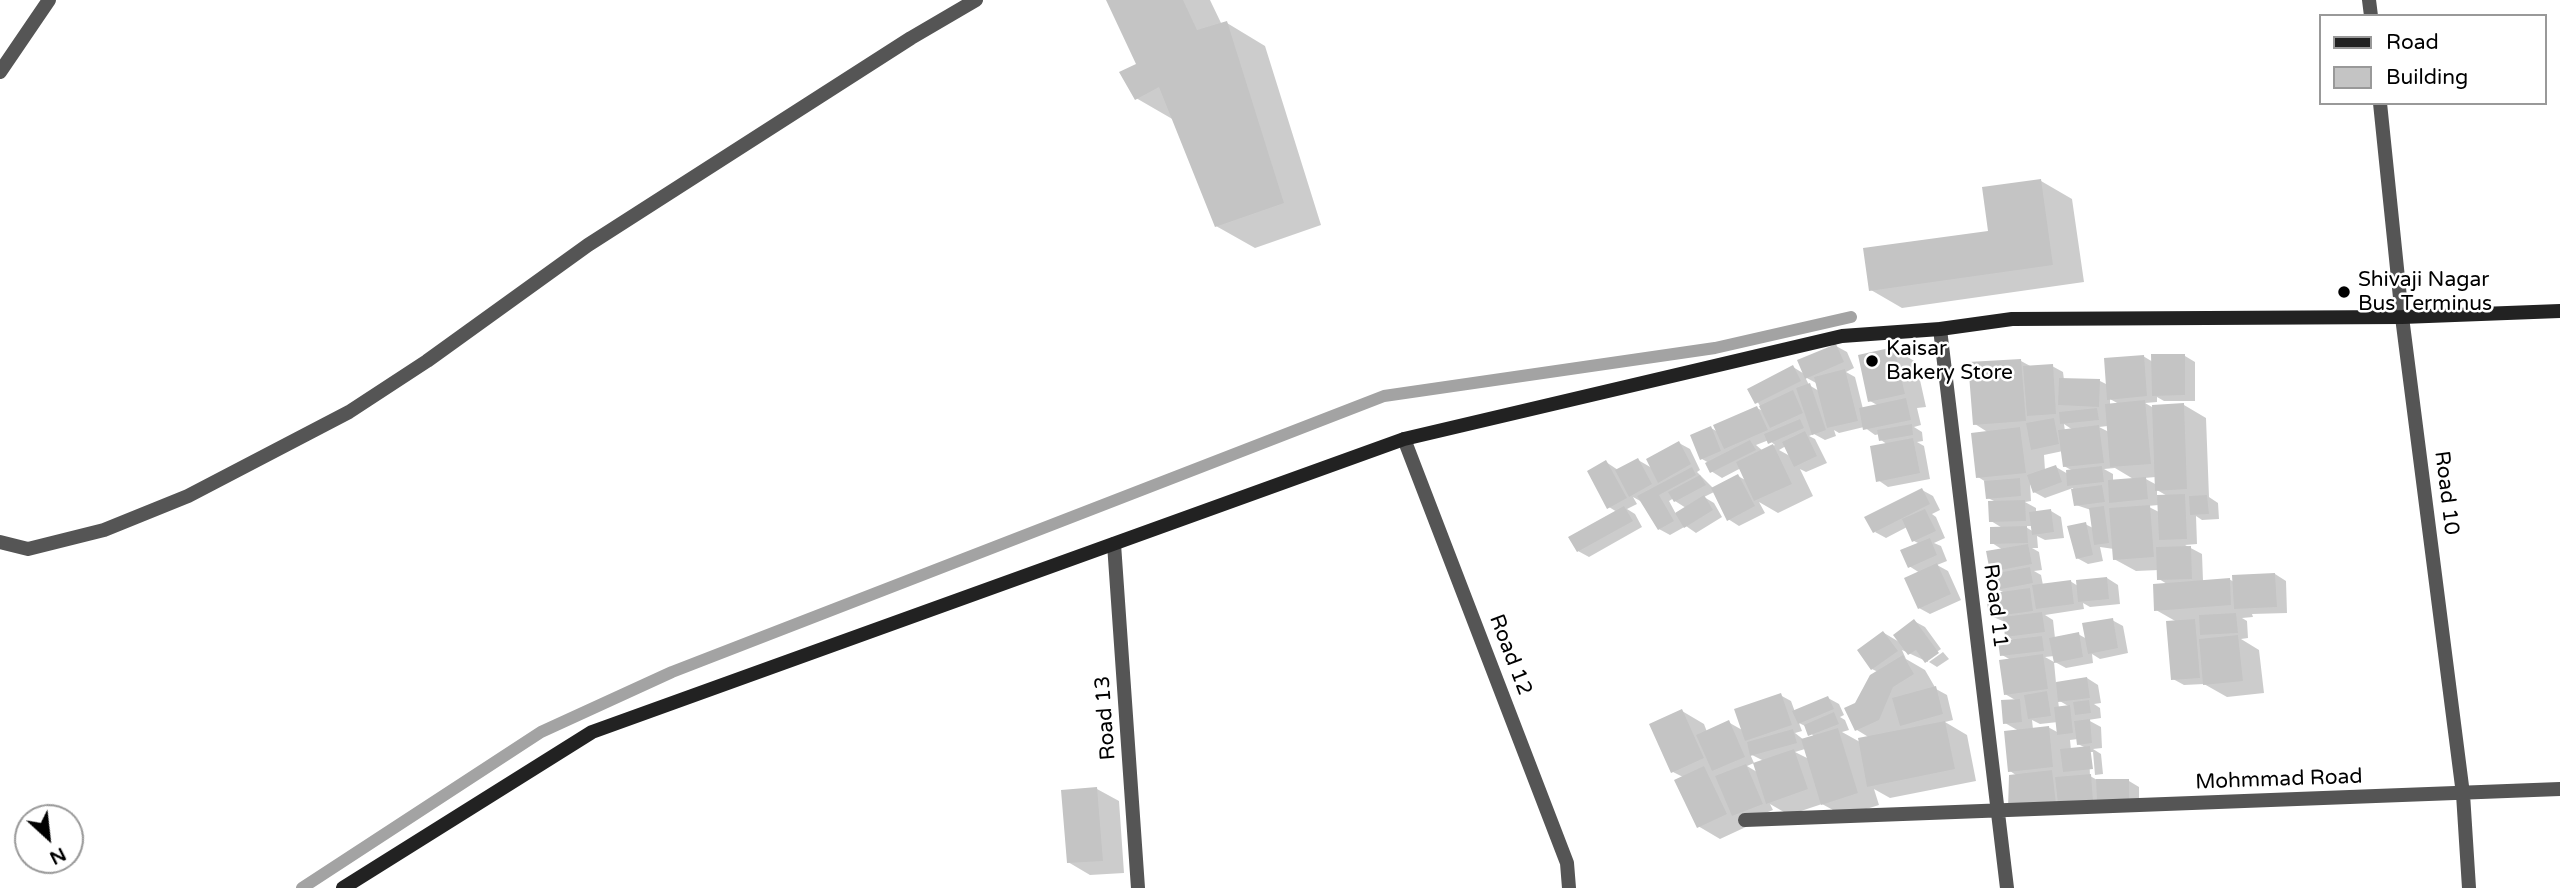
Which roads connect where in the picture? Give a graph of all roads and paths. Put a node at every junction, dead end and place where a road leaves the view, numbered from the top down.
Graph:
1 (49, 0) edge
2 (976, 0) edge
3 (0, 72) edge
4 (2380, 105) edge
5 (2560, 311) edge
6 (2402, 317) junction
7 (1940, 329) junction
8 (1404, 439) junction
9 (0, 542) edge
10 (1114, 544) junction
11 (2560, 789) edge
12 (2463, 794) junction
13 (1999, 813) junction
14 (1745, 820) dead end
15 (343, 888) edge
16 (1138, 888) edge
17 (1569, 888) edge
18 (2007, 888) edge
19 (2469, 888) edge

1 - 3 street
2 - 9 street
4 - 6 street, Road 10
5 - 6 street
6 - 7 street
6 - 12 street, Road 10
7 - 8 street
7 - 13 street, Road 11
8 - 10 street
8 - 17 street, Road 12
10 - 15 street
10 - 16 street, Road 13
11 - 12 street, Mohmmad Road
12 - 13 street, Mohmmad Road
12 - 19 street, Road 10
13 - 14 street, Mohmmad Road
13 - 18 street, Road 11

